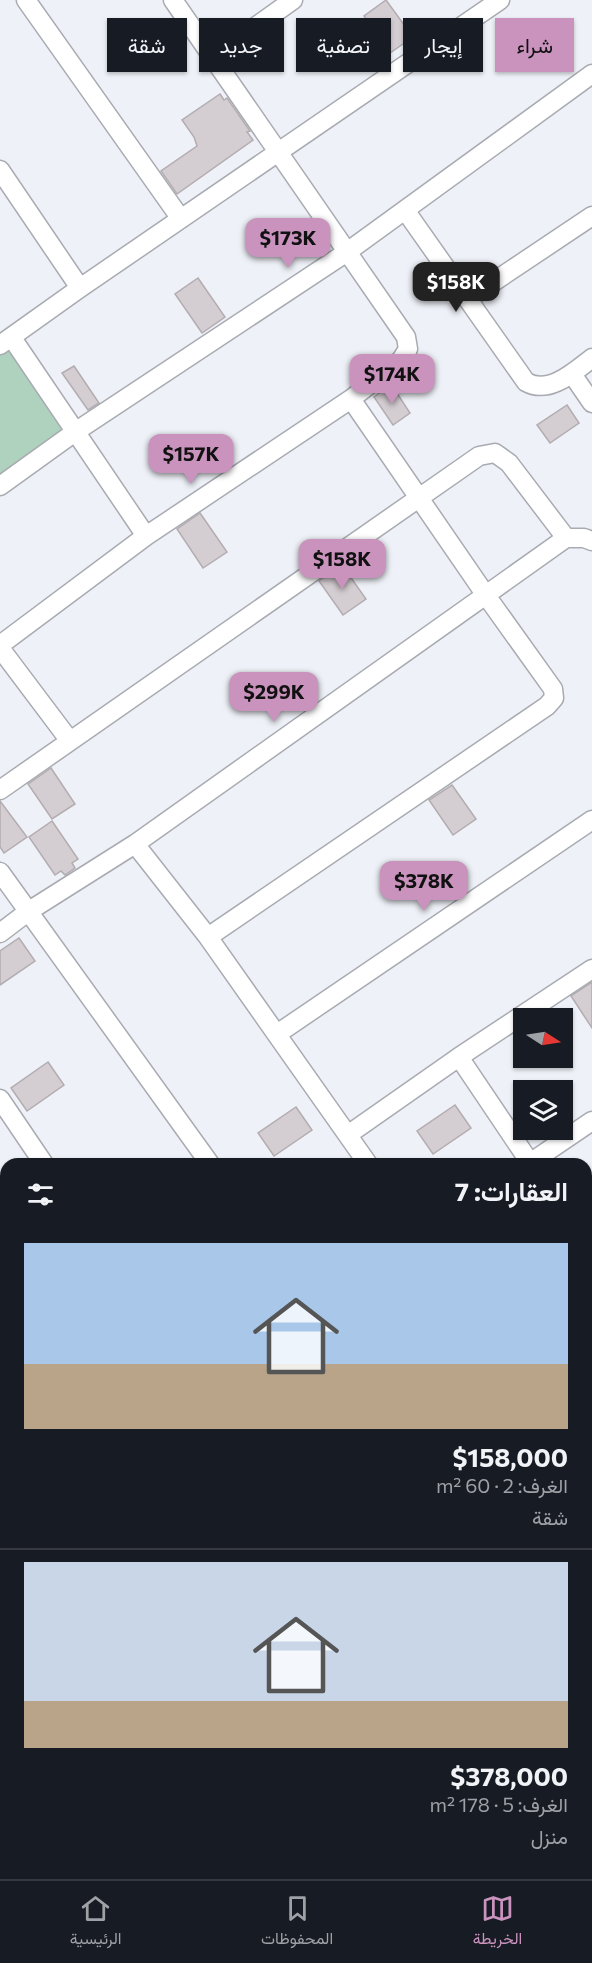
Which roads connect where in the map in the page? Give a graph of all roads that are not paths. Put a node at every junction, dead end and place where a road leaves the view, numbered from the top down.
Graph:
1 (26, 0) edge
2 (173, 0) edge
3 (293, 0) edge
4 (500, 0) edge
5 (268, 18) edge
6 (199, 37) edge
7 (223, 72) edge
8 (592, 74) edge
9 (277, 153) junction
10 (0, 170) edge
11 (405, 210) junction
12 (592, 216) edge
13 (181, 219) junction
14 (347, 252) junction
15 (80, 288) junction
16 (468, 299) junction
17 (6, 342) edge
18 (592, 358) edge
19 (572, 374) junction
20 (351, 399) junction
21 (592, 403) edge
22 (75, 432) junction
23 (0, 486) edge
24 (419, 498) junction
25 (146, 536) junction
26 (566, 538) junction
27 (592, 541) edge
28 (485, 594) junction
29 (0, 646) edge
30 (70, 741) junction
31 (0, 790) edge
32 (592, 820) edge
33 (135, 844) junction
34 (0, 872) edge
35 (29, 911) junction
36 (0, 933) edge
37 (208, 937) junction
38 (592, 969) edge
39 (277, 1034) junction
40 (459, 1057) junction
41 (0, 1099) edge
42 (592, 1121) edge
43 (349, 1134) junction
44 (40, 1158) edge
45 (206, 1158) edge
46 (364, 1158) edge
47 (526, 1158) edge
48 (539, 1158) edge

1 - 13 street
2 - 6 street
3 - 5 street
4 - 9 street
7 - 9 street
8 - 11 street
9 - 13 street
9 - 14 street
10 - 15 street
11 - 14 street
11 - 16 street
12 - 16 street
13 - 15 street
14 - 20 street
14 - 22 street
15 - 17 street
16 - 19 street
17 - 22 street
18 - 19 street
19 - 21 street
20 - 24 street
20 - 25 street
22 - 23 street
22 - 25 street
24 - 26 street
24 - 28 street
24 - 30 street
25 - 29 street
26 - 27 street
26 - 28 street
28 - 33 street
28 - 37 street
29 - 30 street
30 - 31 street
32 - 39 street
33 - 35 street
33 - 37 street
34 - 35 street
35 - 36 street
35 - 45 street
37 - 39 street
38 - 40 street
39 - 43 street
40 - 43 street
40 - 47 street
41 - 44 street
42 - 48 street
43 - 46 street

